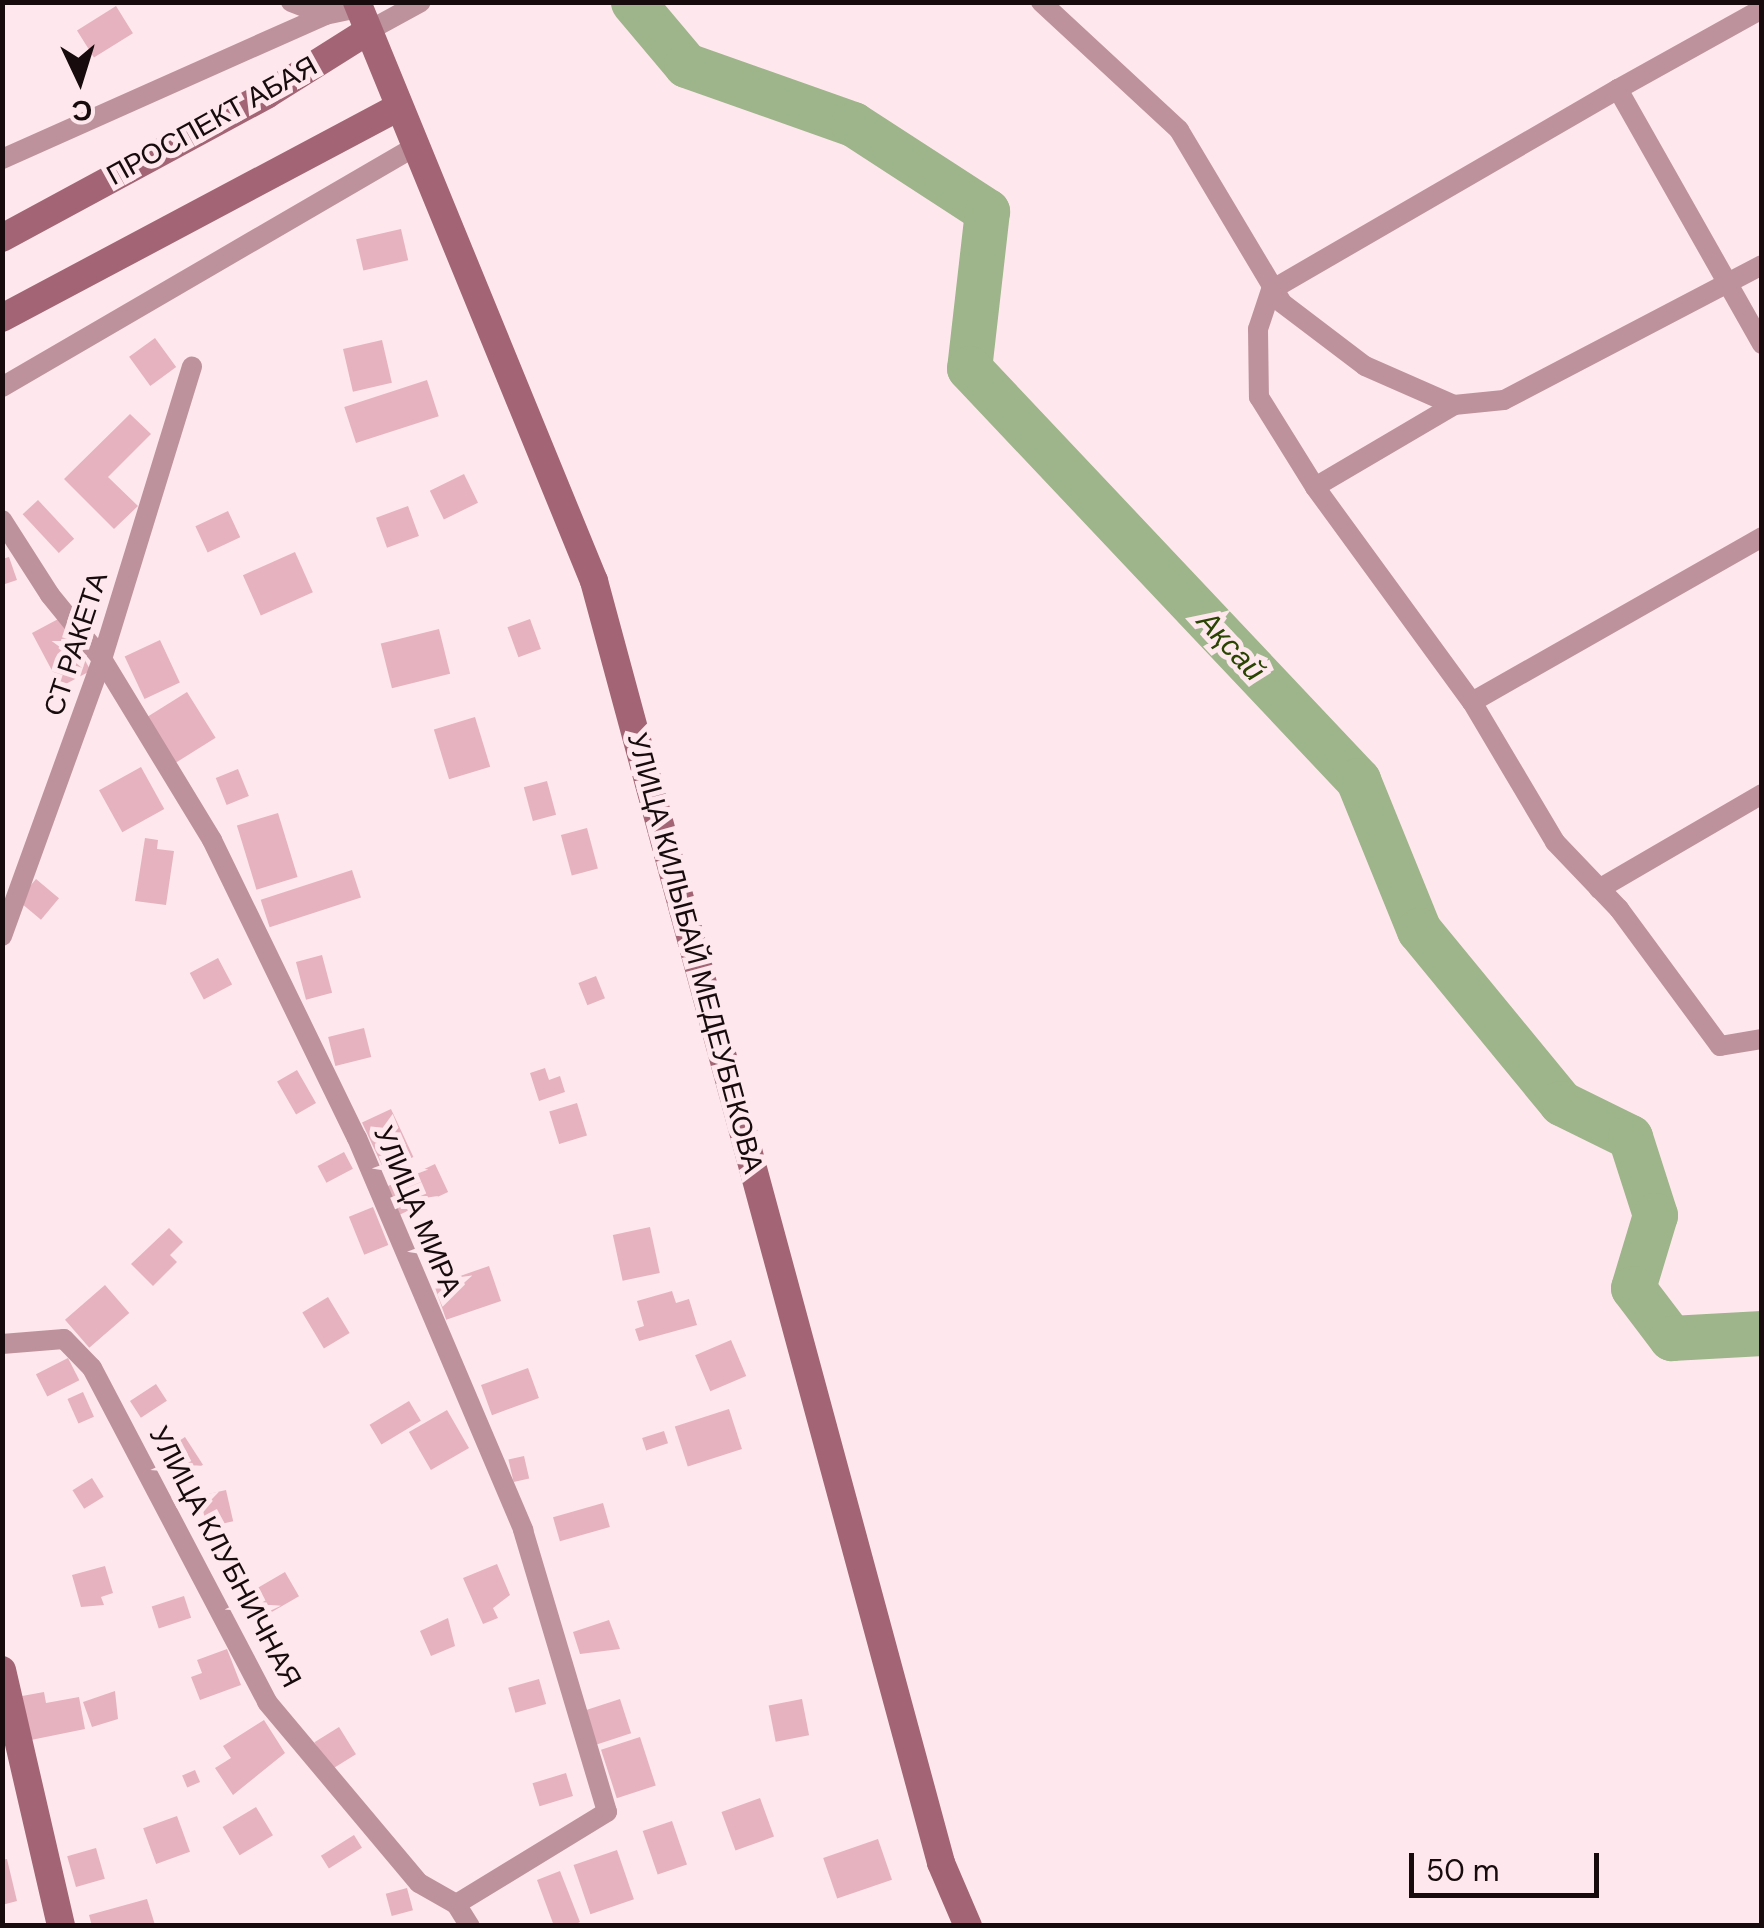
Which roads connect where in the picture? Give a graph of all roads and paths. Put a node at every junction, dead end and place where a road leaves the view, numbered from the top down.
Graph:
1 (291, 2) edge
2 (421, 2) edge
3 (1040, 2) edge
4 (1762, 10) edge
5 (361, 14) edge
6 (325, 15) junction
7 (1618, 89) junction
8 (397, 108) junction
9 (414, 148) junction
10 (2, 159) edge
11 (2, 238) edge
12 (1762, 265) edge
13 (1727, 283) junction
14 (1271, 290) junction
15 (2, 318) edge
16 (1762, 344) edge
17 (192, 367) dead end
18 (2, 387) edge
19 (1454, 405) junction
20 (1315, 487) junction
21 (2, 520) edge
22 (1762, 537) edge
23 (102, 658) junction
24 (1472, 702) junction
25 (1762, 794) edge
26 (1599, 888) junction
27 (2, 936) edge
28 (1762, 1039) edge
29 (2, 1344) edge
30 (2, 1670) edge
31 (7, 1710) edge
32 (456, 1904) junction
33 (61, 1926) edge
34 (470, 1926) edge
35 (968, 1926) edge

1 - 6 street
2 - 5 street, ПРОСПЕКТ АБАЯ
3 - 14 street
4 - 7 street
5 - 6 street
5 - 8 main road, УЛИЦА КИЛЫБАЙ МЕДЕУБЕКОВА
5 - 11 main road, ПРОСПЕКТ АБАЯ
6 - 10 street
7 - 13 street
7 - 14 street
8 - 9 main road, УЛИЦА КИЛЫБАЙ МЕДЕУБЕКОВА
8 - 15 main road
9 - 18 street
9 - 35 main road, УЛИЦА КИЛЫБАЙ МЕДЕУБЕКОВА
12 - 13 street
13 - 16 street
13 - 19 street
14 - 19 street
14 - 20 street
17 - 23 street, СТ РАКЕТА
19 - 20 street
20 - 24 street
21 - 23 street, УЛИЦА МИРА
22 - 24 street
23 - 27 street, СТ РАКЕТА
23 - 32 street, УЛИЦА МИРА
24 - 26 street
25 - 26 street
26 - 28 street
29 - 32 street, УЛИЦА КЛУБНИЧНАЯ
30 - 31 main road
31 - 33 main road
32 - 34 street, УЛИЦА КЛУБНИЧНАЯ

